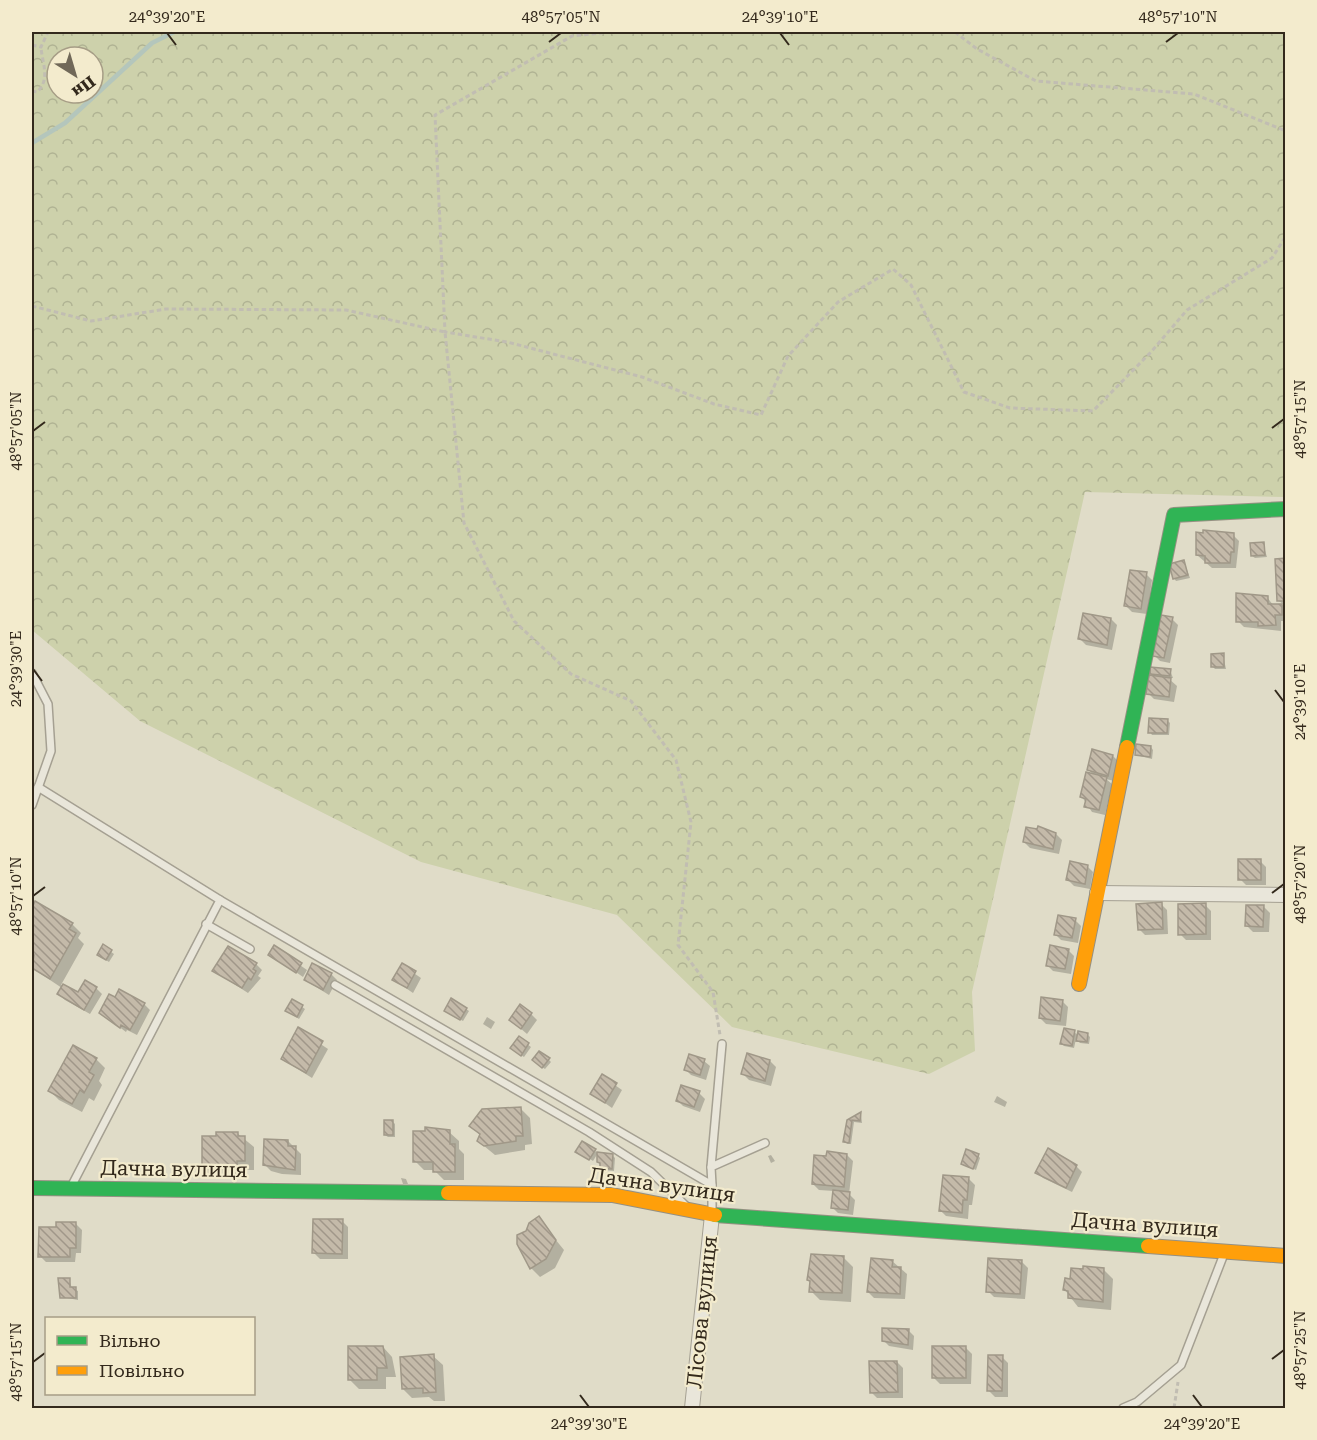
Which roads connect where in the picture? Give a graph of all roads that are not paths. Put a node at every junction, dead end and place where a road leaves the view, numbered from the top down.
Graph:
1 (1286, 509) edge
2 (32, 673) edge
3 (38, 787) junction
4 (32, 805) edge
5 (1097, 893) junction
6 (1286, 895) edge
7 (220, 900) junction
8 (206, 924) junction
9 (250, 949) dead end
10 (1079, 984) dead end
11 (335, 985) dead end
12 (722, 1044) road end
13 (765, 1143) dead end
14 (711, 1167) junction
15 (711, 1185) junction
16 (32, 1188) edge
17 (70, 1189) junction
18 (692, 1211) junction
19 (712, 1215) junction
20 (1225, 1252) junction
21 (1286, 1256) edge
22 (692, 1408) edge
23 (1123, 1408) edge

1 - 5 street
2 - 3 lane
3 - 4 lane
3 - 7 lane
5 - 6 street
5 - 10 street
7 - 8 lane
7 - 15 lane
8 - 9 lane
8 - 17 lane
11 - 18 lane
12 - 14 lane
13 - 14 lane
14 - 15 lane
15 - 19 lane
16 - 17 street, Дачна вулиця
17 - 18 street, Дачна вулиця
18 - 19 street, Дачна вулиця
19 - 20 street, Дачна вулиця
19 - 22 street, Лісова вулиця
20 - 21 street, Дачна вулиця
20 - 23 lane

